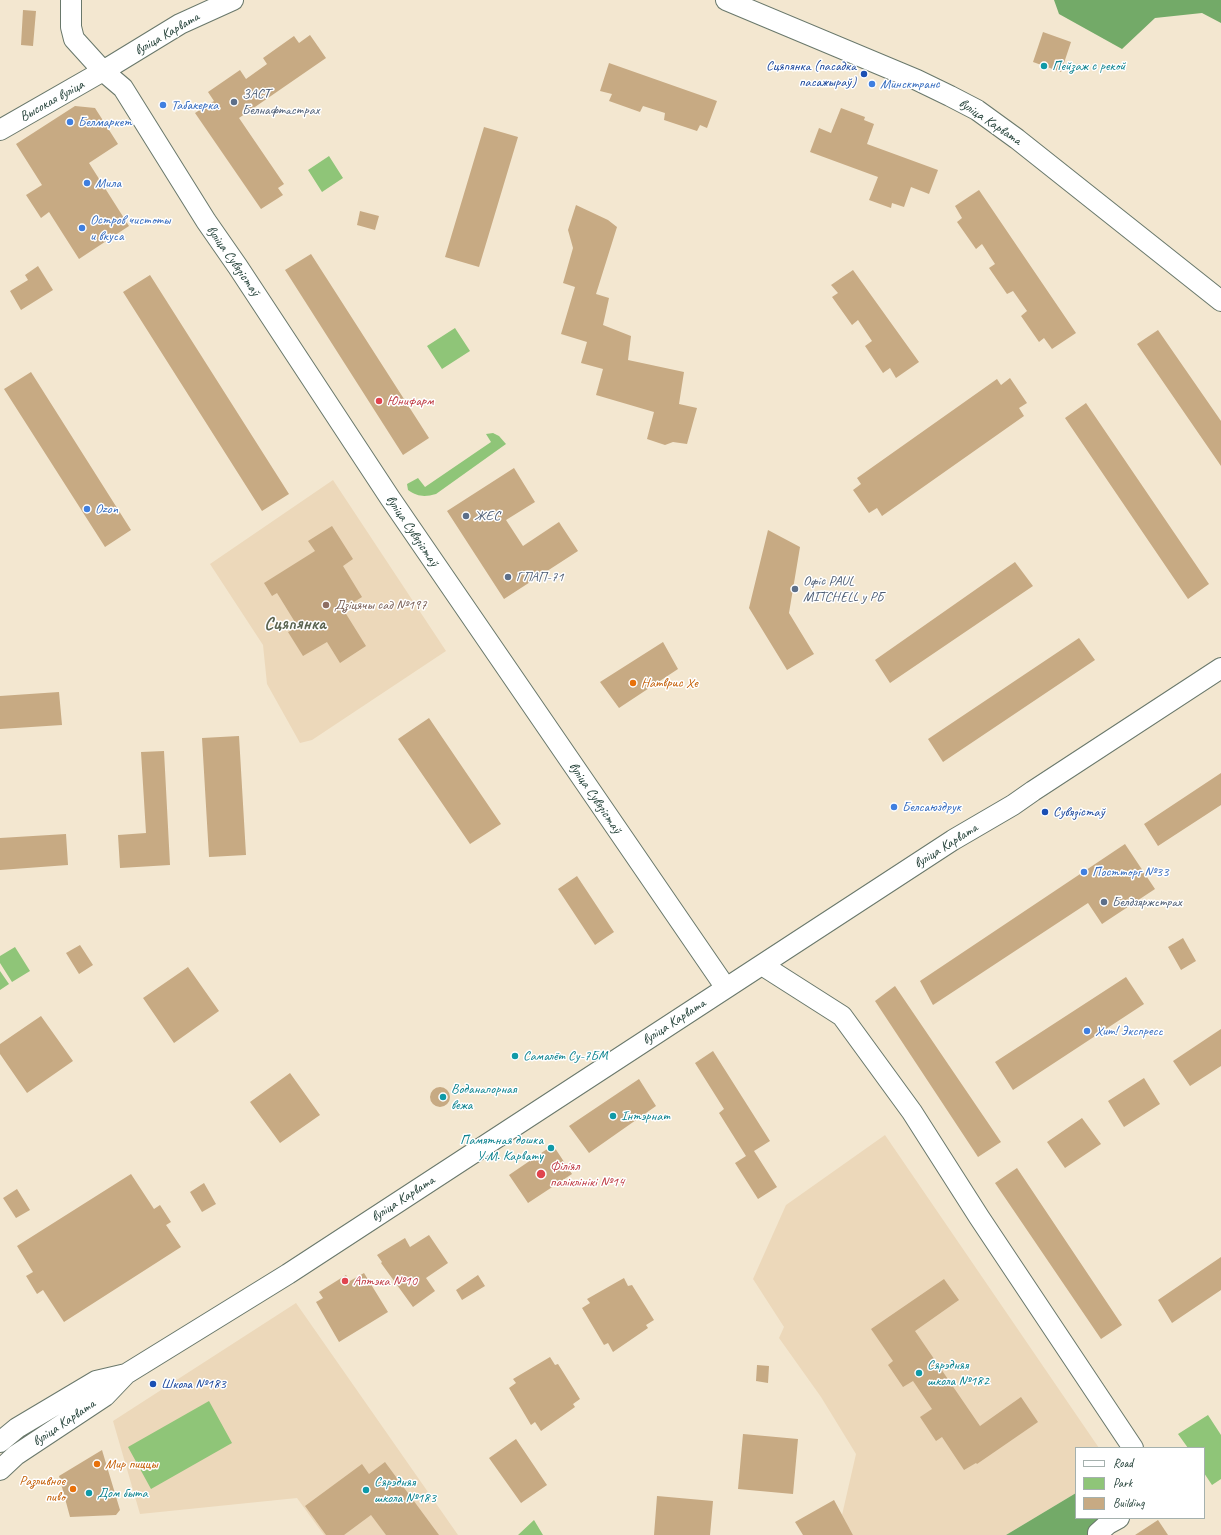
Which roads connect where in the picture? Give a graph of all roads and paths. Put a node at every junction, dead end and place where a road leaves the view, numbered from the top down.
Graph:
1 (72, 0) edge
2 (233, 0) edge
3 (726, 0) edge
4 (103, 72) junction
5 (0, 130) edge
6 (1221, 301) edge
7 (1221, 668) edge
8 (762, 965) junction
9 (726, 988) junction
10 (126, 1374) junction
11 (0, 1442) edge
12 (1132, 1447) edge
13 (0, 1470) edge
14 (1117, 1519) edge
15 (1098, 1535) edge

1 - 4 street, вуліца Сувязістаў
2 - 4 street, вуліца Карвата
3 - 6 street, вуліца Карвата
4 - 5 street, Высокая вуліца
4 - 9 street, вуліца Сувязістаў
7 - 8 street, вуліца Карвата
8 - 9 street, вуліца Карвата
8 - 12 street
9 - 10 street, вуліца Карвата
10 - 11 street, вуліца Карвата
10 - 13 street, вуліца Карвата
14 - 15 street

